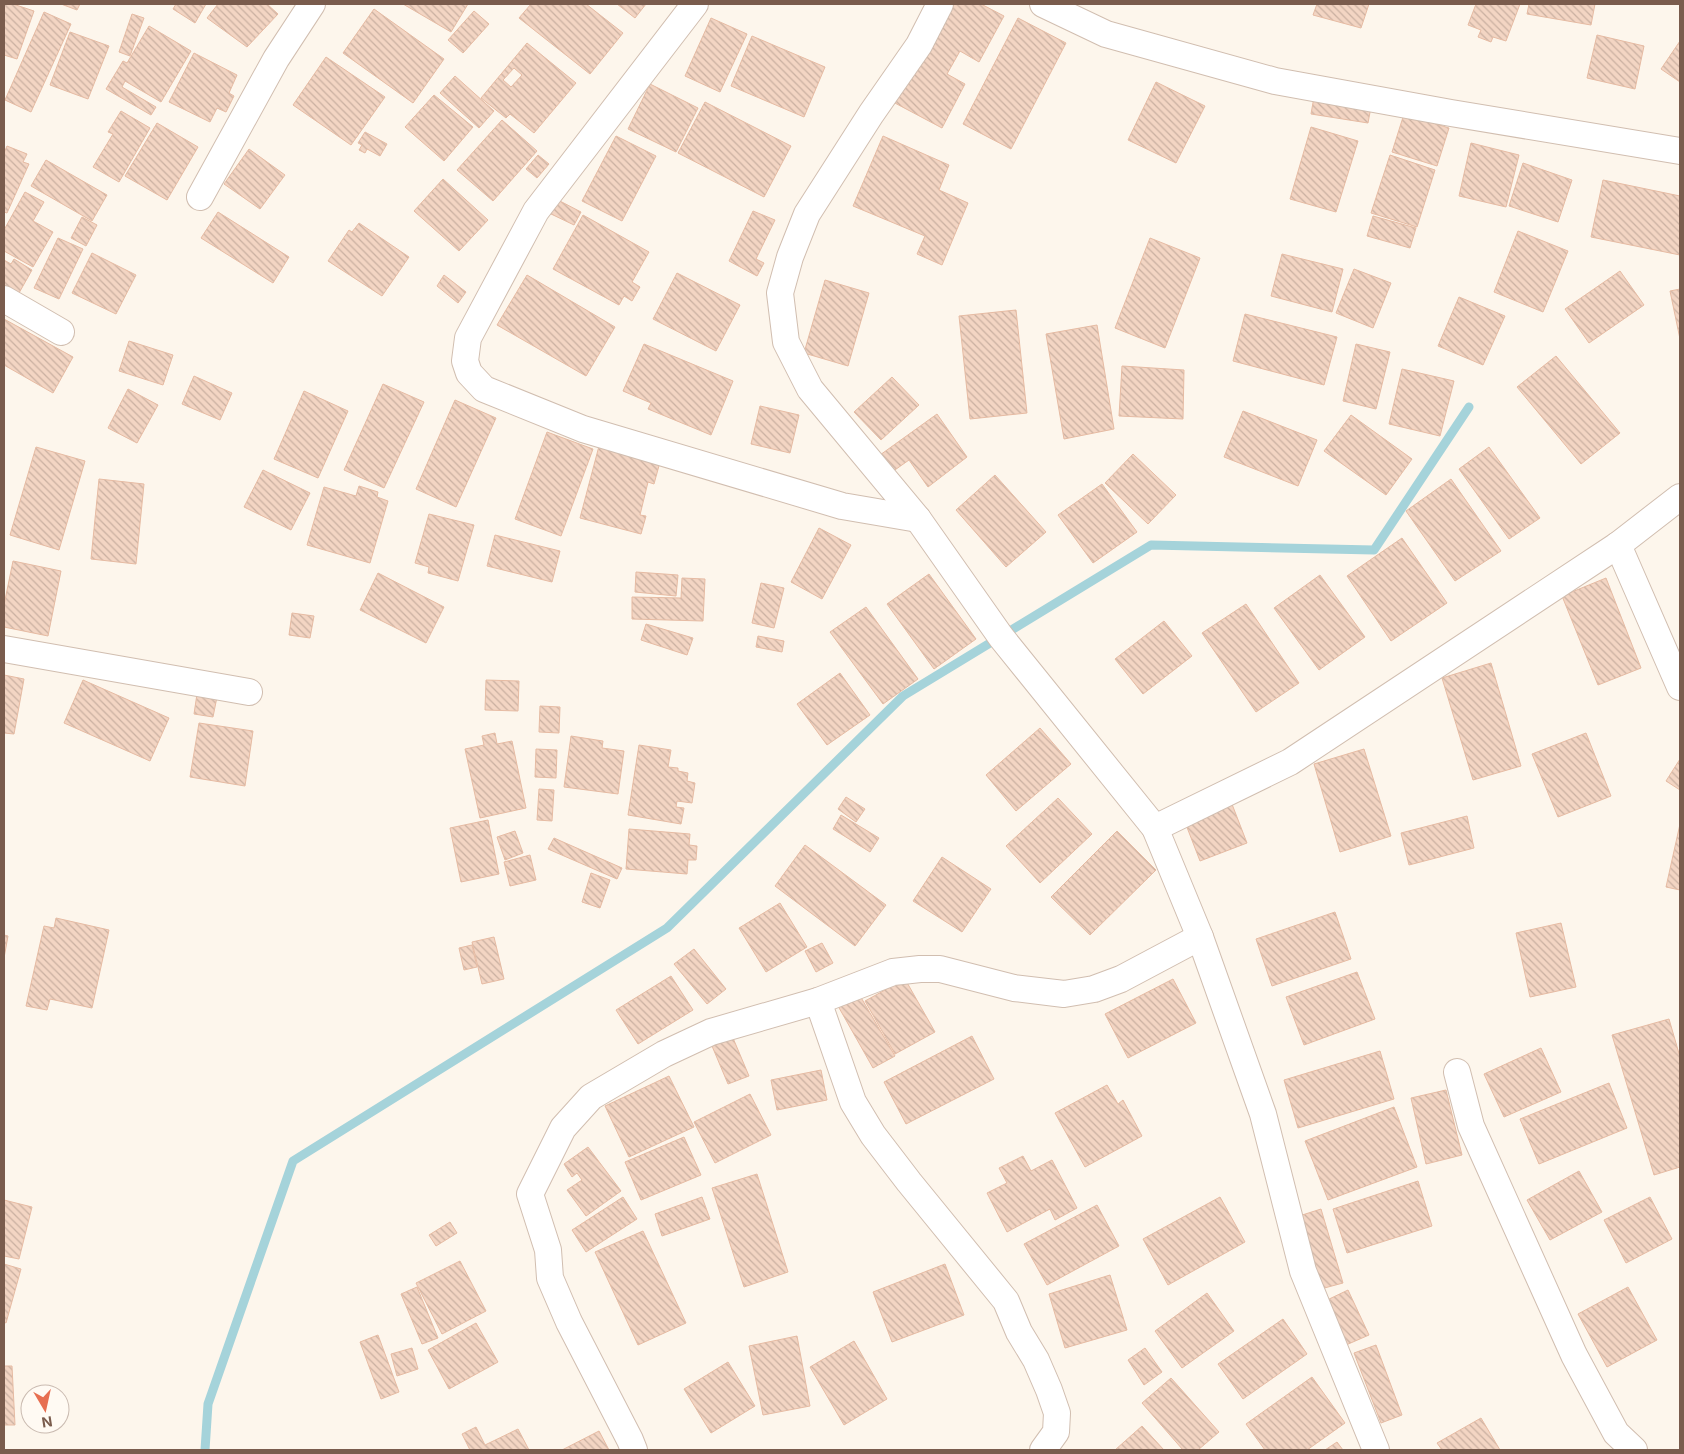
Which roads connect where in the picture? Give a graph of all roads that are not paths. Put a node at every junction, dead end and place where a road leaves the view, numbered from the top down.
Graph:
1 (312, 4) edge
2 (695, 4) edge
3 (940, 4) edge
4 (1043, 4) edge
5 (1680, 151) edge
6 (200, 197) dead end
7 (4, 299) edge
8 (61, 332) dead end
9 (1680, 497) edge
10 (918, 519) junction
11 (1618, 545) junction
12 (4, 649) edge
13 (1680, 687) edge
14 (249, 692) dead end
15 (1155, 828) junction
16 (1200, 937) junction
17 (818, 1001) junction
18 (1457, 1072) dead end
19 (634, 1450) edge
20 (1043, 1450) edge
21 (1376, 1450) edge
22 (1634, 1450) edge

1 - 6 street
2 - 10 street
3 - 10 street
4 - 5 street
7 - 8 street
9 - 11 street
10 - 15 street
11 - 13 street
11 - 15 street
12 - 14 street
15 - 16 street
16 - 17 street
16 - 21 street
17 - 19 street
17 - 20 street
18 - 22 street

